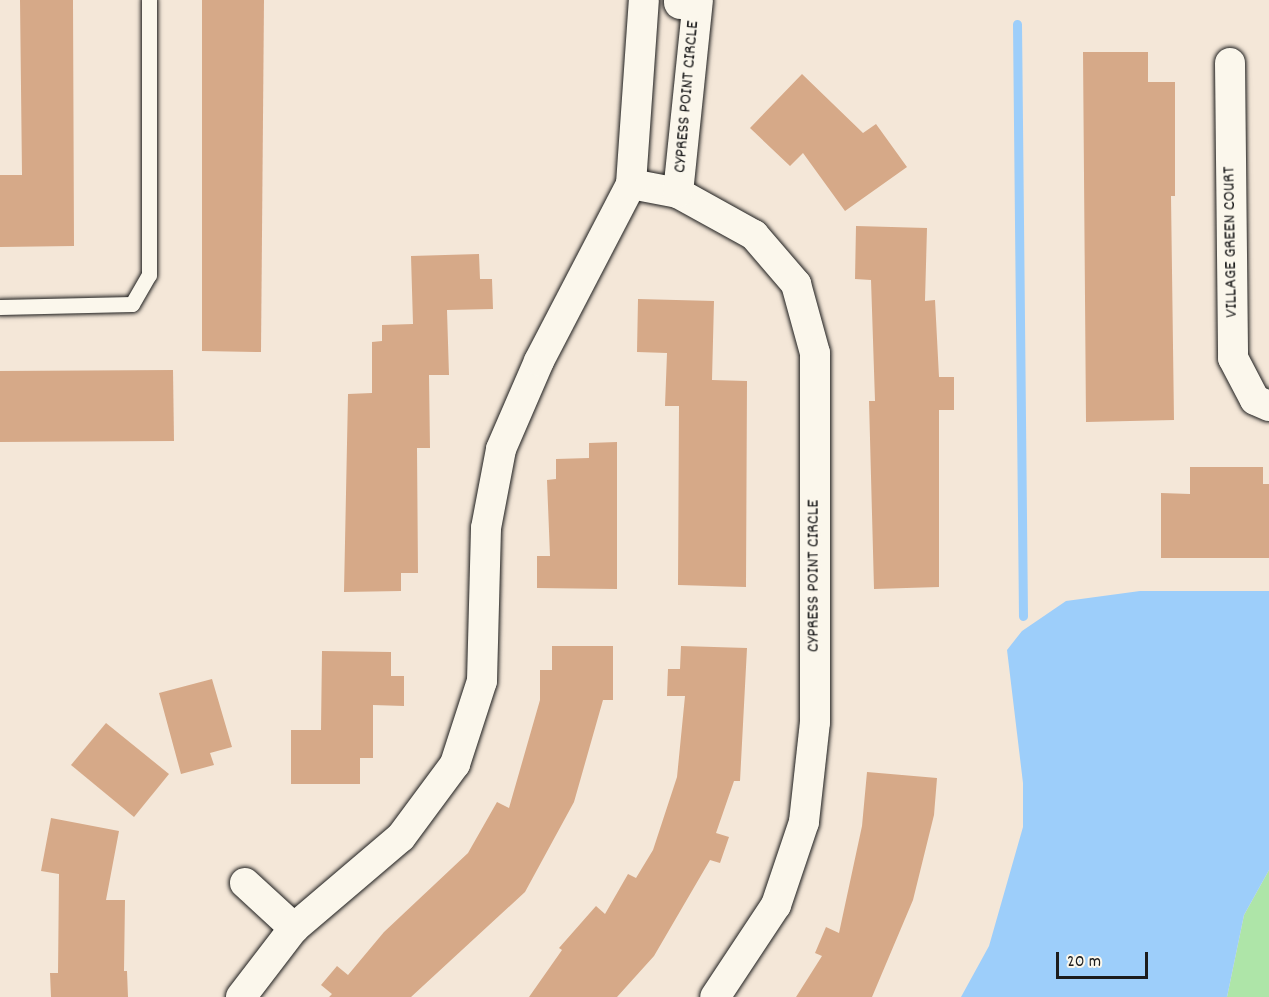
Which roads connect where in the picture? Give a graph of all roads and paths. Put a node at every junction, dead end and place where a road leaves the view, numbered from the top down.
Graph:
1 (149, 0) edge
2 (644, 0) edge
3 (686, 1) edge
4 (1230, 63) dead end
5 (631, 184) junction
6 (670, 191) junction
7 (0, 307) edge
8 (1269, 406) edge
9 (245, 883) dead end
10 (294, 928) junction
11 (241, 997) edge
12 (715, 997) edge

1 - 7 lane
2 - 5 street
3 - 6 street, CYPRESS POINT CIRCLE
4 - 8 street, VILLAGE GREEN COURT
5 - 6 street, CYPRESS POINT CIRCLE
5 - 10 street
6 - 12 street, CYPRESS POINT CIRCLE
9 - 10 street
10 - 11 street

